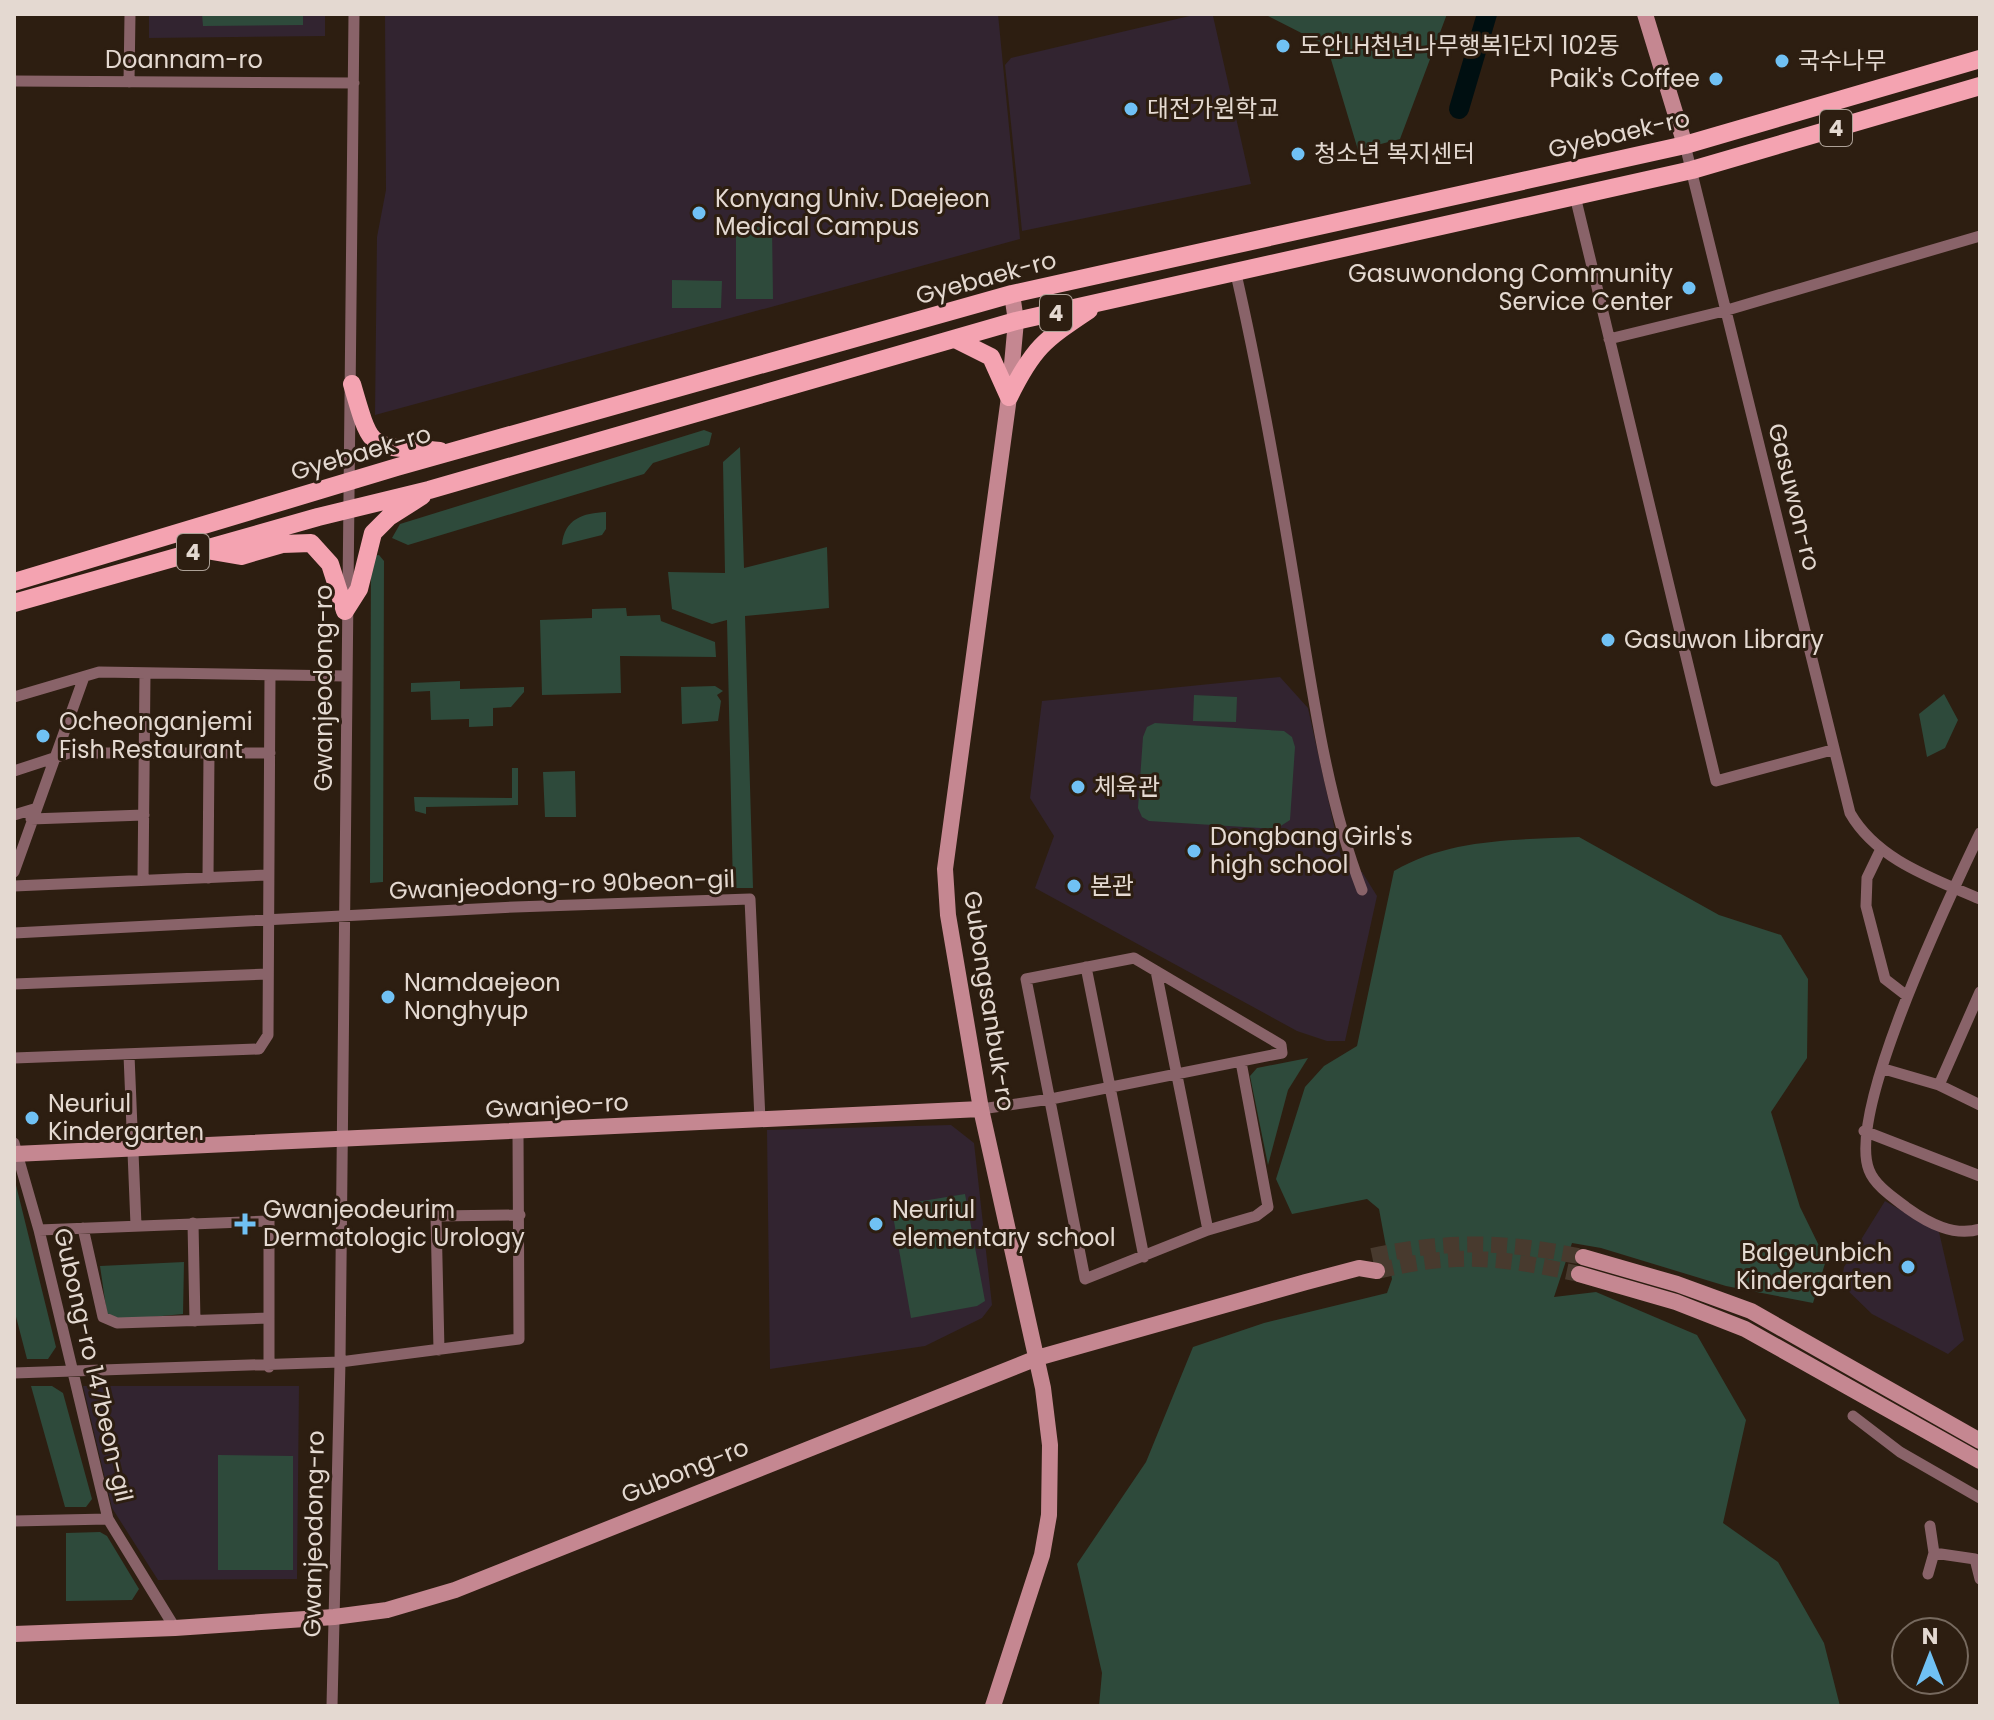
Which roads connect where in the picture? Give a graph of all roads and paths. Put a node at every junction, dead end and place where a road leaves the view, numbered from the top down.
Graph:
1 (130, 14) edge
2 (354, 14) edge
3 (1645, 14) edge
4 (1980, 59) edge
5 (14, 81) edge
6 (129, 82) junction
7 (354, 83) junction
8 (1980, 86) edge
9 (1685, 145) junction
10 (1692, 170) junction
11 (1575, 196) junction
12 (1980, 236) edge
13 (1236, 274) junction
14 (1012, 294) junction
15 (1100, 303) junction
16 (1724, 311) junction
17 (1016, 321) junction
18 (955, 339) junction
19 (1609, 339) junction
20 (352, 384) junction
21 (1009, 397) junction
22 (450, 452) junction
23 (349, 482) junction
24 (429, 490) junction
25 (348, 510) junction
26 (201, 549) junction
27 (54, 570) junction
28 (14, 571) edge
29 (14, 582) edge
30 (39, 595) junction
31 (14, 603) edge
32 (345, 611) junction
33 (14, 615) edge
34 (145, 673) junction
35 (270, 675) junction
36 (345, 676) junction
37 (84, 677) junction
38 (14, 697) edge
39 (1832, 750) junction
40 (145, 753) junction
41 (209, 753) junction
42 (270, 753) junction
43 (53, 760) junction
44 (14, 771) edge
45 (32, 814) junction
46 (14, 815) edge
47 (144, 815) junction
48 (1980, 833) edge
49 (1880, 851) junction
50 (14, 872) edge
51 (268, 875) junction
52 (208, 878) junction
53 (143, 880) junction
54 (14, 886) edge
55 (1954, 888) junction
56 (1362, 890) dead end
57 (1980, 899) edge
58 (346, 916) junction
59 (267, 922) junction
60 (14, 933) edge
61 (1086, 967) junction
62 (1156, 971) junction
63 (268, 974) junction
64 (14, 984) edge
65 (1980, 992) edge
66 (1907, 996) junction
67 (129, 1055) junction
68 (14, 1058) edge
69 (1241, 1062) junction
70 (1884, 1069) junction
71 (1177, 1074) junction
72 (1939, 1085) junction
73 (1110, 1087) junction
74 (1051, 1099) junction
75 (1980, 1105) edge
76 (981, 1109) junction
77 (760, 1120) junction
78 (1864, 1131) junction
79 (518, 1132) junction
80 (340, 1141) junction
81 (135, 1147) junction
82 (15, 1150) edge
83 (1980, 1176) edge
84 (520, 1215) junction
85 (193, 1223) junction
86 (136, 1225) junction
87 (83, 1228) junction
88 (1980, 1229) edge
89 (39, 1230) junction
90 (1208, 1230) junction
91 (1144, 1257) junction
92 (1374, 1264) tunnel mouth
93 (269, 1318) junction
94 (195, 1321) junction
95 (439, 1350) junction
96 (1037, 1358) junction
97 (340, 1362) junction
98 (269, 1367) junction
99 (14, 1373) edge
100 (72, 1373) junction
101 (1853, 1416) dead end
102 (1980, 1441) edge
103 (1980, 1461) edge
104 (1980, 1498) edge
105 (108, 1519) junction
106 (14, 1521) edge
107 (1930, 1526) dead end
108 (1934, 1553) junction
109 (1928, 1574) dead end
110 (1980, 1579) edge
111 (334, 1617) junction
112 (175, 1628) junction
113 (14, 1634) edge
114 (332, 1706) edge
115 (993, 1706) edge

1 - 6 street
2 - 7 street, Gwanjeodong-ro
3 - 9 main road
4 - 9 main road, Gyebaek-ro / 4
5 - 6 street, Doannam-ro
6 - 7 street, Doannam-ro
7 - 20 street, Gwanjeodong-ro
8 - 10 main road, Gyebaek-ro / 4
9 - 10 street, Gasuwon-ro
9 - 14 main road, Gyebaek-ro / 4
10 - 11 main road, Gyebaek-ro / 4
10 - 16 street, Gasuwon-ro
11 - 13 main road, Gyebaek-ro / 4
11 - 19 street
12 - 16 street
13 - 15 main road, Gyebaek-ro / 4
13 - 56 street
14 - 17 main road, Gubongsanbuk-ro
14 - 22 main road, Gyebaek-ro / 4
15 - 17 main road, Gyebaek-ro / 4
15 - 21 main road
16 - 19 street
16 - 39 street, Gasuwon-ro
17 - 18 main road, Gyebaek-ro / 4
17 - 21 main road, Gubongsanbuk-ro
18 - 21 main road
18 - 24 main road, Gyebaek-ro / 4
19 - 39 street
20 - 22 main road
20 - 23 street, Gwanjeodong-ro
21 - 76 main road, Gubongsanbuk-ro
22 - 23 main road, Gyebaek-ro / 4
23 - 25 street, Gwanjeodong-ro
23 - 27 main road, Gyebaek-ro / 4
24 - 25 main road, Gyebaek-ro / 4
24 - 32 main road
25 - 26 main road, Gyebaek-ro / 4
25 - 32 street, Gwanjeodong-ro
26 - 30 main road, Gyebaek-ro / 4
26 - 32 main road
27 - 28 main road
27 - 29 main road, Gyebaek-ro / 4
30 - 31 main road, Gyebaek-ro / 4
30 - 33 main road
32 - 36 street, Gwanjeodong-ro
34 - 35 street
34 - 37 street
34 - 40 street
35 - 36 street
35 - 42 street
36 - 58 street, Gwanjeodong-ro
37 - 38 street
37 - 43 street
39 - 49 street, Gasuwon-ro
40 - 41 street
40 - 43 street
40 - 47 street
41 - 42 street
41 - 52 street
42 - 51 street
43 - 44 street
43 - 45 street
45 - 46 street
45 - 47 street
45 - 50 street
47 - 53 street
48 - 55 street
49 - 55 street, Gasuwon-ro
49 - 66 street
51 - 52 street
51 - 59 street
52 - 53 street
53 - 54 street
55 - 57 street, Gasuwon-ro
55 - 66 street
58 - 59 street
58 - 77 street, Gwanjeodong-ro 90beon-gil
58 - 80 street, Gwanjeodong-ro
59 - 60 street
59 - 63 street
61 - 62 street
61 - 73 street
61 - 74 street
62 - 69 street
62 - 71 street
63 - 64 street
63 - 67 street
65 - 72 street
66 - 70 street
67 - 68 street
67 - 81 street
69 - 71 street
69 - 90 street
70 - 72 street
70 - 78 street
71 - 73 street
71 - 90 street
72 - 75 street
73 - 74 street
73 - 91 street
74 - 76 street
74 - 91 street
76 - 77 main road, Gwanjeo-ro
76 - 96 main road, Gubongsanbuk-ro
77 - 79 main road, Gwanjeo-ro
78 - 83 street
78 - 88 street
79 - 80 main road, Gwanjeo-ro
79 - 84 street
80 - 81 main road, Gwanjeo-ro
80 - 97 street, Gwanjeodong-ro
81 - 82 main road, Gwanjeo-ro
81 - 86 street
82 - 89 street, Gubong-ro 147beon-gil
84 - 95 street
84 - 95 street
85 - 86 street
85 - 93 street
85 - 94 street
86 - 87 street
87 - 89 street
87 - 94 street
89 - 100 street, Gubong-ro 147beon-gil
90 - 91 street
92 - 96 main road, Gubong-ro
93 - 94 street
93 - 98 street
95 - 97 street
96 - 111 main road, Gubong-ro
96 - 115 main road, Gubongsanbuk-ro
97 - 98 street
97 - 111 street, Gwanjeodong-ro
98 - 100 street
99 - 100 street
100 - 105 street, Gubong-ro 147beon-gil
101 - 104 street
102 - 103 main road
105 - 106 street
105 - 112 street, Gubong-ro 147beon-gil
107 - 108 street
108 - 109 street
108 - 110 street
111 - 112 main road, Gubong-ro
111 - 114 street, Gwanjeodong-ro
112 - 113 main road, Gubong-ro

